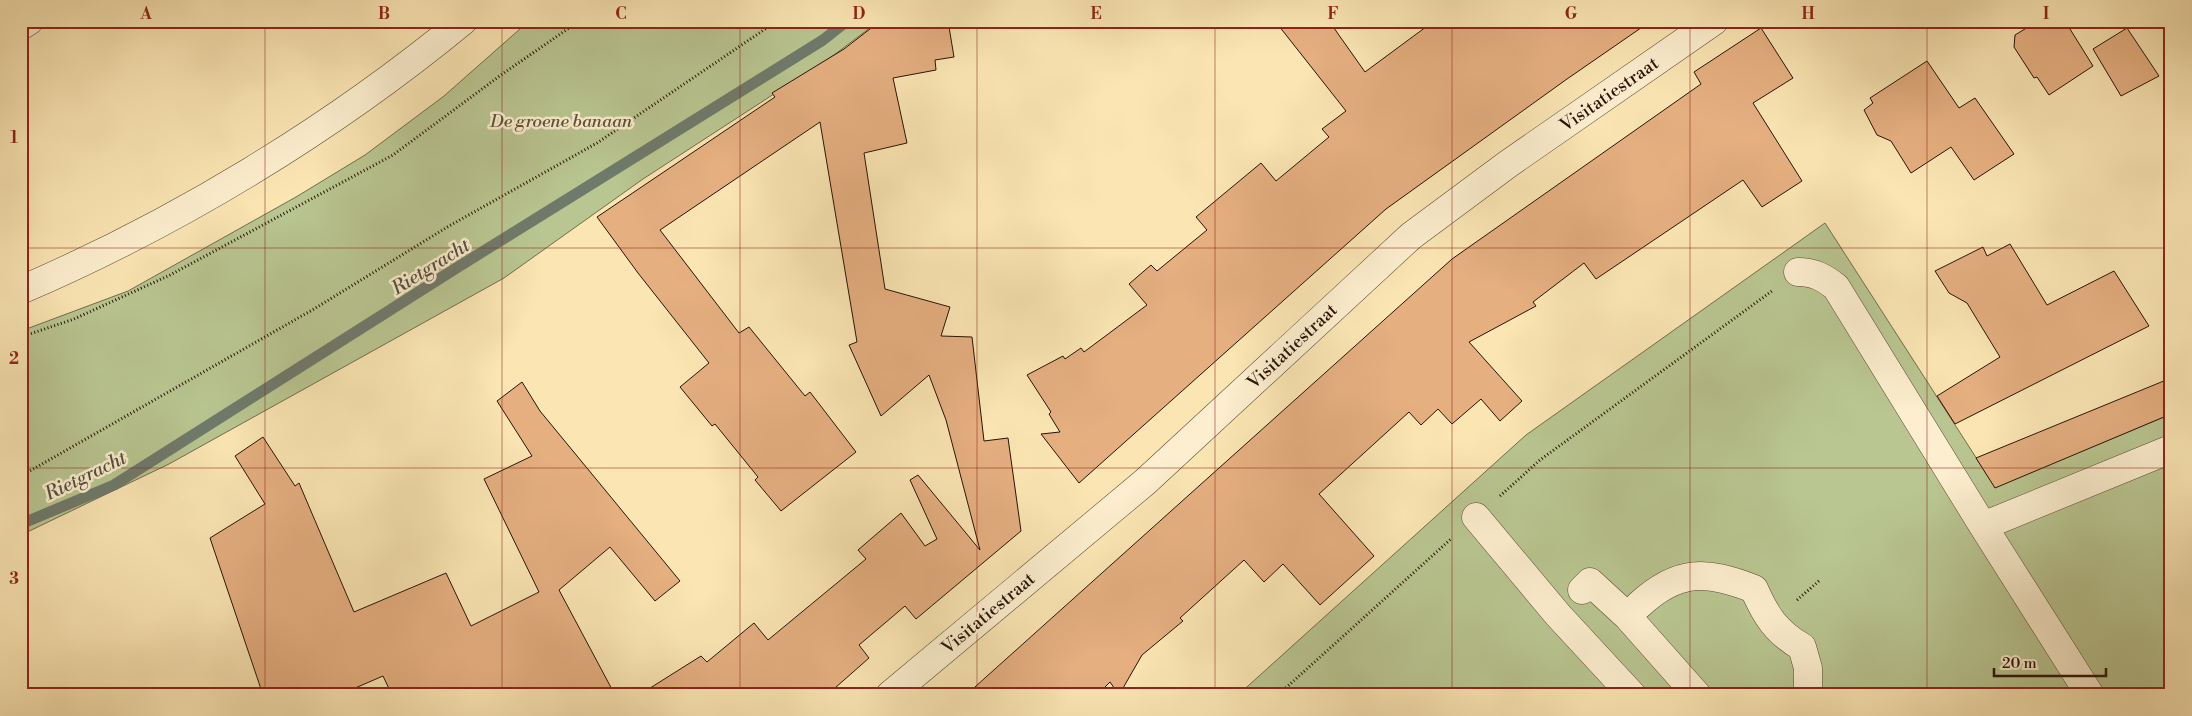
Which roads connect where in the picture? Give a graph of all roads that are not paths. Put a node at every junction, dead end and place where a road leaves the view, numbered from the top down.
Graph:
1 (29, 21) edge
2 (463, 21) edge
3 (1714, 21) edge
4 (21, 26) edge
5 (1798, 272) road end
6 (21, 290) edge
7 (2171, 449) edge
8 (1476, 517) road end
9 (1983, 526) junction
10 (1568, 604) junction
11 (1632, 611) junction
12 (1685, 691) edge
13 (2088, 694) edge
14 (890, 695) edge
15 (1632, 695) edge
16 (1808, 695) edge

1 - 4 street
2 - 6 street
3 - 14 street, Visitatiestraat
5 - 9 street
7 - 9 street
8 - 10 street
9 - 13 street
10 - 11 street
10 - 15 street
11 - 12 street
11 - 16 street

